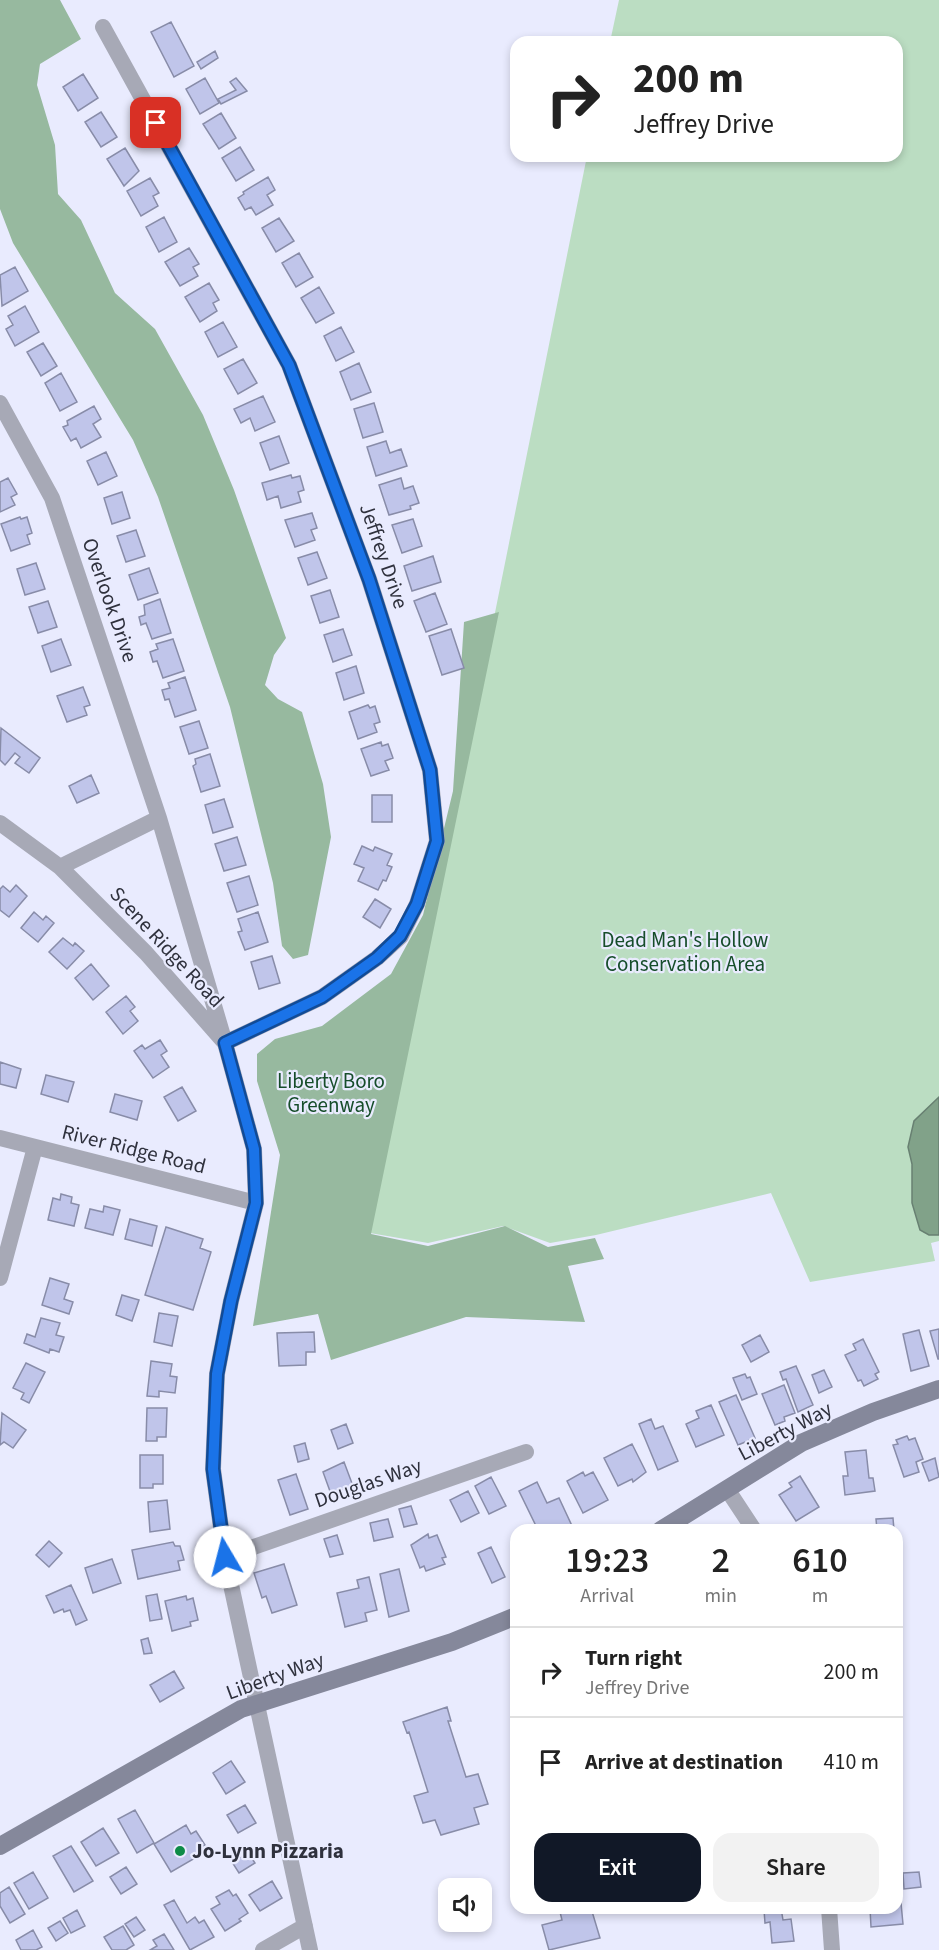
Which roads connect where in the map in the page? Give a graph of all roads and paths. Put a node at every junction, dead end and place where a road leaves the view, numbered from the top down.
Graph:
1 (103, 27) dead end
2 (0, 403) edge
3 (159, 818) junction
4 (0, 823) edge
5 (60, 867) junction
6 (225, 1043) junction
7 (0, 1138) edge
8 (34, 1147) junction
9 (256, 1203) junction
10 (0, 1278) edge
11 (939, 1389) edge
12 (526, 1452) dead end
13 (727, 1489) junction
14 (671, 1524) edge
15 (750, 1524) edge
16 (225, 1557) junction
17 (510, 1618) edge
18 (257, 1704) junction
19 (0, 1846) edge
20 (829, 1914) edge
21 (305, 1926) junction
22 (263, 1950) edge
23 (310, 1950) edge
24 (832, 1950) edge

1 - 6 street, Jeffrey Drive
2 - 3 street, Overlook Drive
3 - 5 street
3 - 6 street, Overlook Drive
4 - 5 street, Scene Ridge Road
5 - 6 street, Scene Ridge Road
6 - 9 street, Scene Ridge Road
7 - 8 street, River Ridge Road
8 - 9 street, River Ridge Road
8 - 10 street
9 - 16 street, Scene Ridge Road
11 - 13 street, Liberty Way
12 - 16 street, Douglas Way
13 - 14 street, Liberty Way
13 - 15 street
16 - 18 street, Scene Ridge Road
17 - 18 street, Liberty Way
18 - 19 street, Liberty Way
18 - 21 street, Scene Ridge Road
20 - 24 street
21 - 22 street
21 - 23 street, Scene Ridge Road

